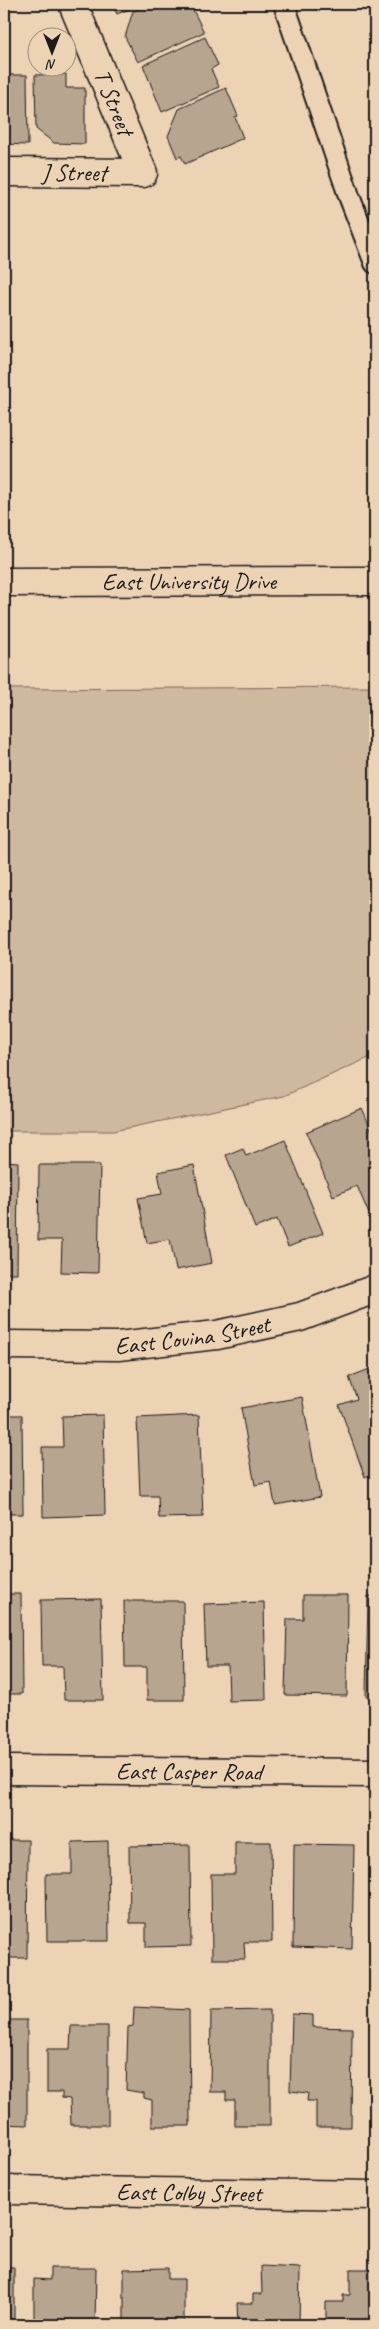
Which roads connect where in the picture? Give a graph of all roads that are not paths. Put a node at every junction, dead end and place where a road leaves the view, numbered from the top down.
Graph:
1 (73, 4) edge
2 (284, 4) edge
3 (4, 172) edge
4 (143, 173) joint
5 (375, 263) edge
6 (375, 581) edge
7 (4, 582) edge
8 (375, 1289) edge
9 (4, 1346) edge
10 (4, 1770) edge
11 (375, 1773) edge
12 (4, 2190) edge
13 (375, 2194) edge

1 - 4 street, T Street
2 - 5 lane
3 - 4 street, J Street
6 - 7 street, East University Drive
8 - 9 street, East Covina Street
10 - 11 street, East Casper Road
12 - 13 street, East Colby Street

